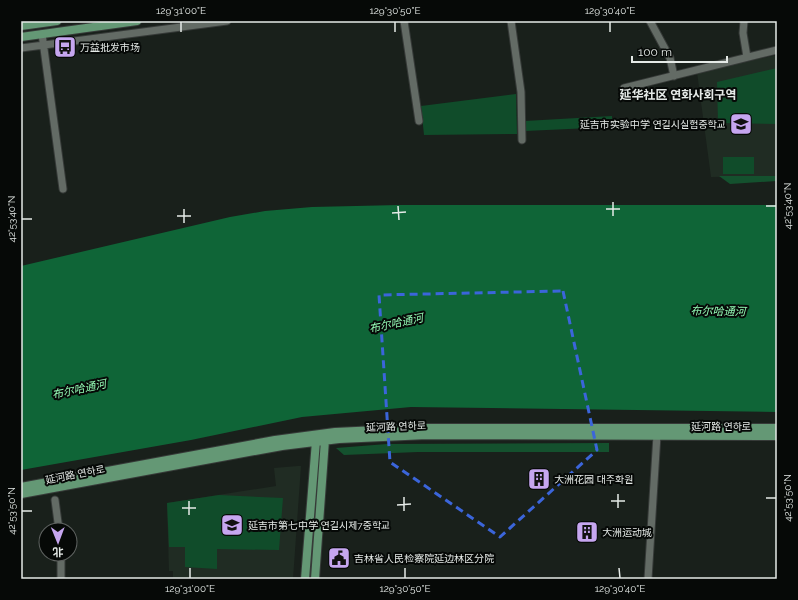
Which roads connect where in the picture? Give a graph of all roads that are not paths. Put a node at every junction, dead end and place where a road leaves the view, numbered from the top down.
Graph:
1 (57, 21) edge
2 (137, 21) edge
3 (227, 21) edge
4 (404, 21) edge
5 (511, 21) edge
6 (650, 21) edge
7 (744, 21) edge
8 (21, 26) edge
9 (42, 34) junction
10 (21, 36) edge
11 (43, 45) junction
12 (21, 48) edge
13 (777, 50) edge
14 (747, 57) junction
15 (674, 76) junction
16 (624, 88) dead end
17 (419, 122) dead end
18 (522, 140) dead end
19 (63, 189) dead end
20 (777, 428) edge
21 (657, 435) junction
22 (764, 436) junction
23 (777, 436) edge
24 (322, 437) junction
25 (316, 441) junction
26 (777, 441) edge
27 (21, 487) edge
28 (21, 494) edge
29 (55, 500) dead end
30 (58, 522) edge
31 (61, 562) edge
32 (61, 579) edge
33 (305, 579) edge
34 (315, 579) edge
35 (648, 579) edge

1 - 8 main road
2 - 9 main road
3 - 11 street
4 - 17 street
5 - 18 street
6 - 15 street
7 - 14 street
9 - 10 main road
9 - 11 street
11 - 12 street
11 - 19 street
13 - 14 street
14 - 15 street
15 - 16 street
20 - 24 main road, 延河路 연하로
21 - 22 main road, 延河路 연하로
21 - 24 main road, 延河路 연하로
21 - 35 street
22 - 23 main road, 延河路 연하로
22 - 26 main road
24 - 25 main road
24 - 27 main road, 延河路 연하로
24 - 34 main road
25 - 28 main road, 延河路 연하로
25 - 33 main road
29 - 30 street
31 - 32 street

